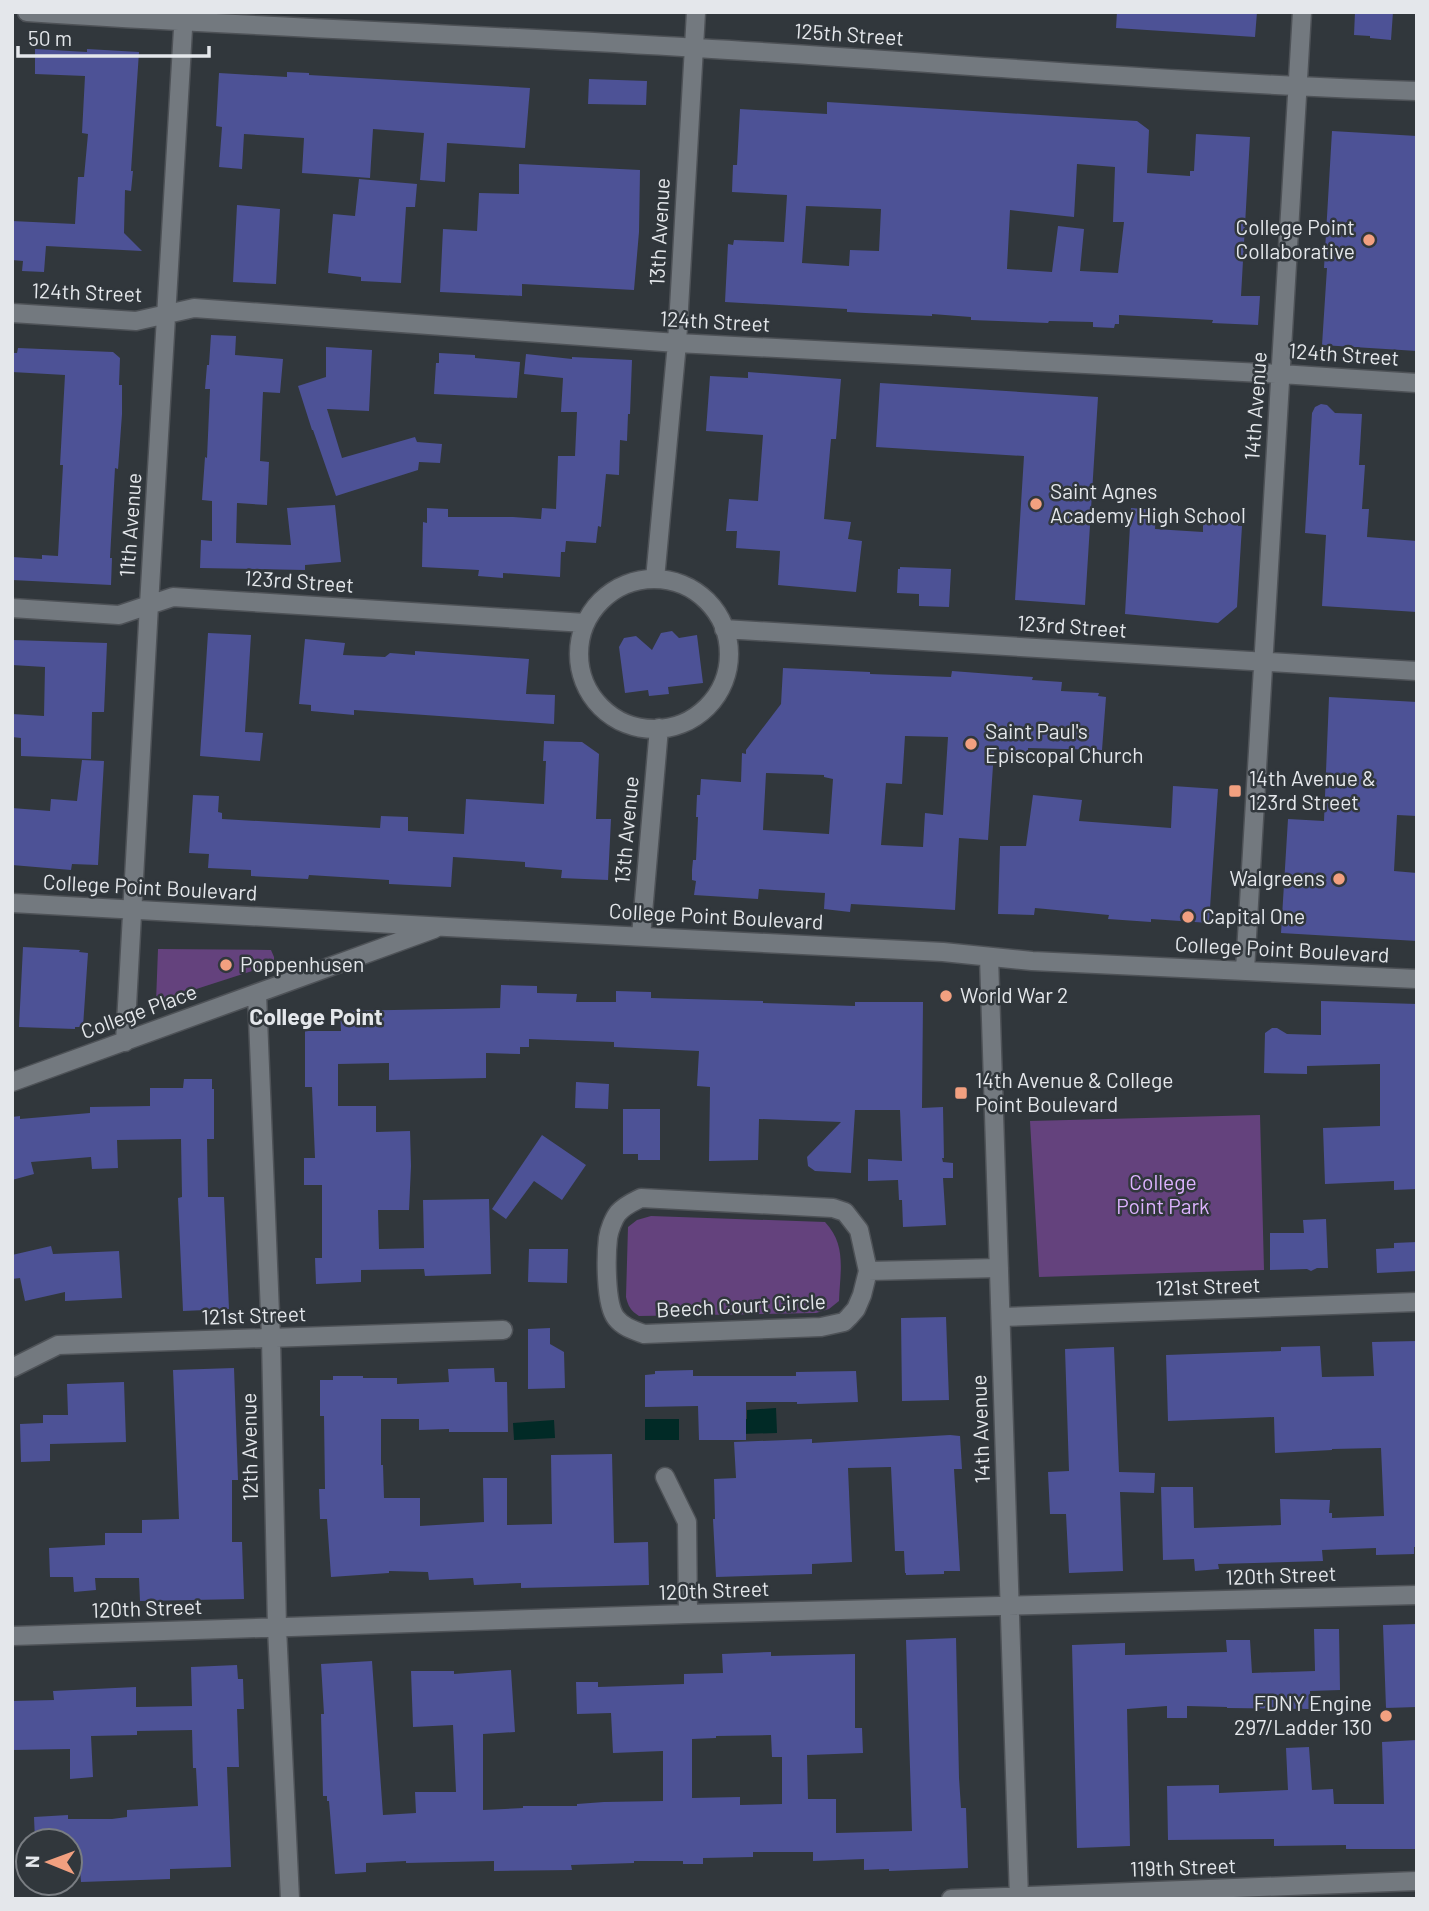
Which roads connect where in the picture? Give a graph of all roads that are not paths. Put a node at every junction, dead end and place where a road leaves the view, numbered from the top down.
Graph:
1 (27, 12) edge
2 (696, 12) edge
3 (1302, 12) edge
4 (184, 18) edge
5 (694, 48) junction
6 (1298, 87) junction
7 (1417, 91) edge
8 (12, 313) edge
9 (167, 314) junction
10 (677, 343) junction
11 (1281, 373) junction
12 (1417, 383) edge
13 (655, 579) junction
14 (149, 605) junction
15 (12, 608) edge
16 (585, 623) junction
17 (724, 629) junction
18 (1263, 662) junction
19 (1417, 671) edge
20 (659, 729) junction
21 (12, 902) edge
22 (132, 909) junction
23 (440, 927) junction
24 (641, 936) junction
25 (989, 957) junction
26 (1245, 970) junction
27 (1417, 979) edge
28 (257, 994) junction
29 (125, 1042) junction
30 (12, 1082) edge
31 (999, 1268) junction
32 (868, 1271) junction
33 (1417, 1302) edge
34 (1001, 1317) junction
35 (503, 1330) dead end
36 (271, 1338) junction
37 (12, 1368) edge
38 (665, 1477) dead end
39 (1417, 1595) edge
40 (1009, 1606) junction
41 (688, 1614) junction
42 (277, 1628) junction
43 (12, 1636) edge
44 (1417, 1881) edge
45 (1018, 1898) edge
46 (290, 1899) edge
47 (951, 1899) edge

1 - 4 street, 125th Street
2 - 5 street, 13th Avenue
3 - 6 street, 14th Avenue
4 - 5 street, 125th Street
4 - 9 street, 11th Avenue
5 - 6 street, 125th Street
5 - 10 street, 13th Avenue
6 - 7 street, 125th Street
6 - 11 street, 14th Avenue
8 - 9 street, 124th Street
9 - 10 street, 124th Street
9 - 14 street, 11th Avenue
10 - 11 street, 124th Street
10 - 13 street, 13th Avenue
11 - 12 street, 124th Street
11 - 18 street, 14th Avenue
13 - 16 street
13 - 17 street
14 - 15 street, 123rd Street
14 - 16 street, 123rd Street
14 - 22 street, 11th Avenue
16 - 20 street
17 - 18 street, 123rd Street
17 - 20 street
18 - 19 street, 123rd Street
18 - 26 street, 14th Avenue
20 - 24 street, 13th Avenue
21 - 22 street, College Point Boulevard
22 - 23 street, College Point Boulevard
22 - 29 street, 11th Avenue
23 - 24 street, College Point Boulevard
23 - 28 street, College Place
24 - 25 street, College Point Boulevard
25 - 26 street, College Point Boulevard
25 - 31 street, 14th Avenue
26 - 27 street, College Point Boulevard
28 - 29 street, College Place
28 - 36 street, 12th Avenue
29 - 30 street, College Place
31 - 32 street
31 - 34 street, 14th Avenue
32 - 32 street, Beech Court Circle
33 - 34 street, 121st Street
34 - 40 street, 14th Avenue
35 - 36 street, 121st Street
36 - 37 street, 121st Street
36 - 42 street, 12th Avenue
38 - 41 street
39 - 40 street, 120th Street
40 - 41 street, 120th Street
40 - 45 street, 14th Avenue
41 - 42 street, 120th Street
42 - 43 street, 120th Street
42 - 46 street, 12th Avenue
44 - 45 street, 119th Street
45 - 47 street, 119th Street

